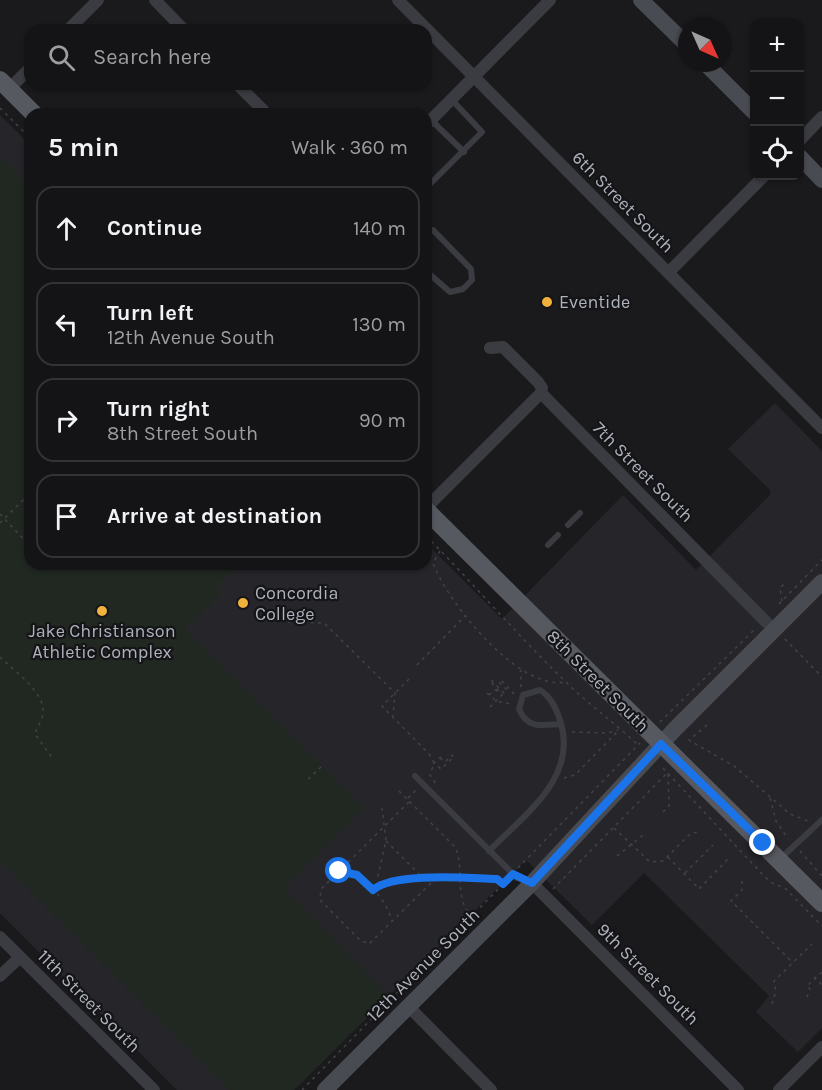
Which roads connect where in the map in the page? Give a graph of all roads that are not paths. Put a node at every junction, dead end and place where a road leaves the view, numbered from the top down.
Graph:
1 (98, 0) edge
2 (155, 0) edge
3 (398, 0) edge
4 (550, 0) edge
5 (641, 0) edge
6 (74, 24) edge
7 (178, 24) edge
8 (421, 24) edge
9 (432, 35) edge
10 (678, 36) edge
11 (24, 72) edge
12 (714, 72) edge
13 (473, 77) junction
14 (4, 84) edge
15 (243, 90) edge
16 (451, 99) junction
17 (28, 108) edge
18 (261, 108) edge
19 (750, 108) edge
20 (822, 117) edge
21 (432, 119) edge
22 (432, 125) edge
23 (804, 136) edge
24 (464, 152) junction
25 (804, 161) edge
26 (760, 180) edge
27 (822, 180) edge
28 (432, 182) edge
29 (432, 231) edge
30 (668, 273) junction
31 (432, 277) edge
32 (489, 348) dead end
33 (541, 393) junction
34 (822, 428) edge
35 (432, 503) edge
36 (580, 513) dead end
37 (432, 515) edge
38 (568, 525) dead end
39 (558, 535) dead end
40 (548, 545) dead end
41 (822, 582) edge
42 (774, 629) junction
43 (561, 724) junction
44 (661, 744) junction
45 (415, 776) dead end
46 (820, 822) edge
47 (489, 851) junction
48 (779, 860) junction
49 (532, 883) junction
50 (822, 903) edge
51 (0, 936) edge
52 (20, 957) junction
53 (0, 976) edge
54 (408, 1006) junction
55 (822, 1047) edge
56 (154, 1090) edge
57 (326, 1090) edge
58 (491, 1090) edge
59 (738, 1090) edge
60 (779, 1090) edge

1 - 6 street
2 - 7 street
3 - 8 street, 6th Street South
4 - 13 street
5 - 10 street
9 - 13 street, 6th Street South
11 - 14 street
12 - 19 street
13 - 16 street
13 - 30 street, 6th Street South
14 - 17 main road
15 - 18 street
16 - 21 street
16 - 24 lane
20 - 23 street
22 - 24 lane
24 - 28 lane
25 - 27 street
26 - 30 street
29 - 31 lane
30 - 34 street, 6th Street South
32 - 33 street, 7th Street South
33 - 35 street
33 - 42 street, 7th Street South
36 - 38 lane
37 - 44 main road, 8th Street South
39 - 40 lane
41 - 42 street, 12th Avenue South
42 - 44 street, 12th Avenue South
43 - 43 lane
43 - 47 lane
44 - 48 main road, 8th Street South
44 - 49 street, 12th Avenue South
45 - 47 lane
46 - 48 lane
47 - 49 lane
48 - 50 main road, 8th Street South
49 - 54 street, 12th Avenue South
49 - 59 street, 9th Street South
51 - 52 street, 11th Street South
52 - 53 street
52 - 56 street, 11th Street South
54 - 57 street, 12th Avenue South
54 - 58 street
55 - 60 street

